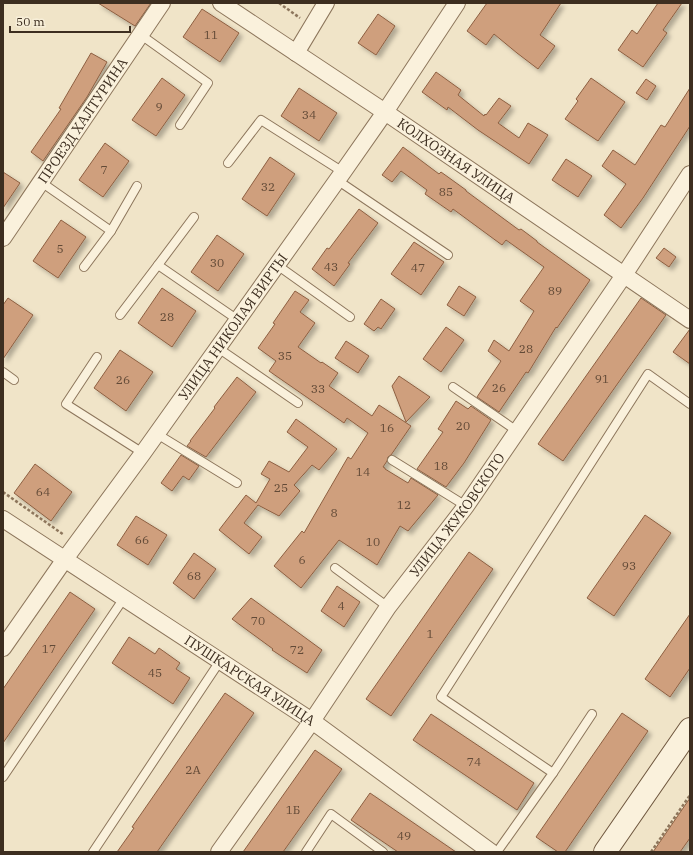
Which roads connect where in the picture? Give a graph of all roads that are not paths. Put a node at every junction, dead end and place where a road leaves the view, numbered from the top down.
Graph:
1 (162, 3) edge
2 (221, 3) edge
3 (326, 3) edge
4 (457, 3) edge
5 (141, 35) junction
6 (296, 53) junction
7 (385, 112) junction
8 (180, 125) dead end
9 (228, 163) dead end
10 (690, 174) edge
11 (340, 176) junction
12 (41, 182) junction
13 (137, 186) dead end
14 (194, 217) dead end
15 (110, 230) junction
16 (3, 238) edge
17 (448, 255) dead end
18 (158, 264) junction
19 (277, 265) junction
20 (84, 267) dead end
21 (624, 275) junction
22 (120, 315) dead end
23 (350, 317) dead end
24 (238, 320) junction
25 (690, 320) edge
26 (218, 348) junction
27 (97, 357) dead end
28 (3, 372) edge
29 (14, 380) dead end
30 (452, 387) dead end
31 (298, 403) dead end
32 (690, 404) edge
33 (517, 431) junction
34 (157, 434) junction
35 (143, 454) junction
36 (392, 460) dead end
37 (237, 483) dead end
38 (466, 506) junction
39 (3, 518) edge
40 (65, 559) junction
41 (335, 568) dead end
42 (124, 598) junction
43 (388, 607) junction
44 (6, 638) edge
45 (220, 661) junction
46 (592, 714) dead end
47 (312, 721) junction
48 (690, 729) edge
49 (553, 773) junction
50 (3, 777) edge
51 (93, 852) edge
52 (219, 852) edge
53 (306, 852) edge
54 (383, 852) edge
55 (491, 852) edge
56 (497, 852) edge
57 (606, 852) edge

1 - 5 street, ПРОЕЗД ХАЛТУРИНА
2 - 6 street, КОЛХОЗНАЯ УЛИЦА
3 - 6 street
4 - 7 street, УЛИЦА НИКОЛАЯ ВИРТЫ
5 - 8 lane
5 - 12 street, ПРОЕЗД ХАЛТУРИНА
6 - 7 street, КОЛХОЗНАЯ УЛИЦА
7 - 11 street, УЛИЦА НИКОЛАЯ ВИРТЫ
7 - 21 street, КОЛХОЗНАЯ УЛИЦА
9 - 11 lane
10 - 21 street, УЛИЦА ЖУКОВСКОГО
11 - 17 lane
11 - 19 street, УЛИЦА НИКОЛАЯ ВИРТЫ
12 - 15 lane
12 - 16 street, ПРОЕЗД ХАЛТУРИНА
13 - 15 lane
14 - 18 lane
15 - 20 lane
18 - 22 lane
18 - 24 lane
19 - 23 lane
19 - 24 street, УЛИЦА НИКОЛАЯ ВИРТЫ
21 - 25 street, КОЛХОЗНАЯ УЛИЦА
21 - 33 street, УЛИЦА ЖУКОВСКОГО
24 - 26 street, УЛИЦА НИКОЛАЯ ВИРТЫ
26 - 31 lane
26 - 34 street, УЛИЦА НИКОЛАЯ ВИРТЫ
27 - 35 lane
28 - 29 lane
30 - 33 lane
32 - 49 lane
33 - 38 street, УЛИЦА ЖУКОВСКОГО
34 - 35 street, УЛИЦА НИКОЛАЯ ВИРТЫ
34 - 37 lane
35 - 40 street, УЛИЦА НИКОЛАЯ ВИРТЫ
36 - 38 lane
38 - 43 street, УЛИЦА ЖУКОВСКОГО
39 - 40 street, ПУШКАРСКАЯ УЛИЦА
40 - 42 street, ПУШКАРСКАЯ УЛИЦА
40 - 44 street, УЛИЦА НИКОЛАЯ ВИРТЫ
41 - 43 lane
42 - 45 street, ПУШКАРСКАЯ УЛИЦА
42 - 50 lane
43 - 47 street, УЛИЦА ЖУКОВСКОГО
45 - 47 street, ПУШКАРСКАЯ УЛИЦА
45 - 51 lane
46 - 49 lane
47 - 52 street, УЛИЦА ЖУКОВСКОГО
47 - 55 street, ПУШКАРСКАЯ УЛИЦА
48 - 57 main road
49 - 56 lane
53 - 54 lane

